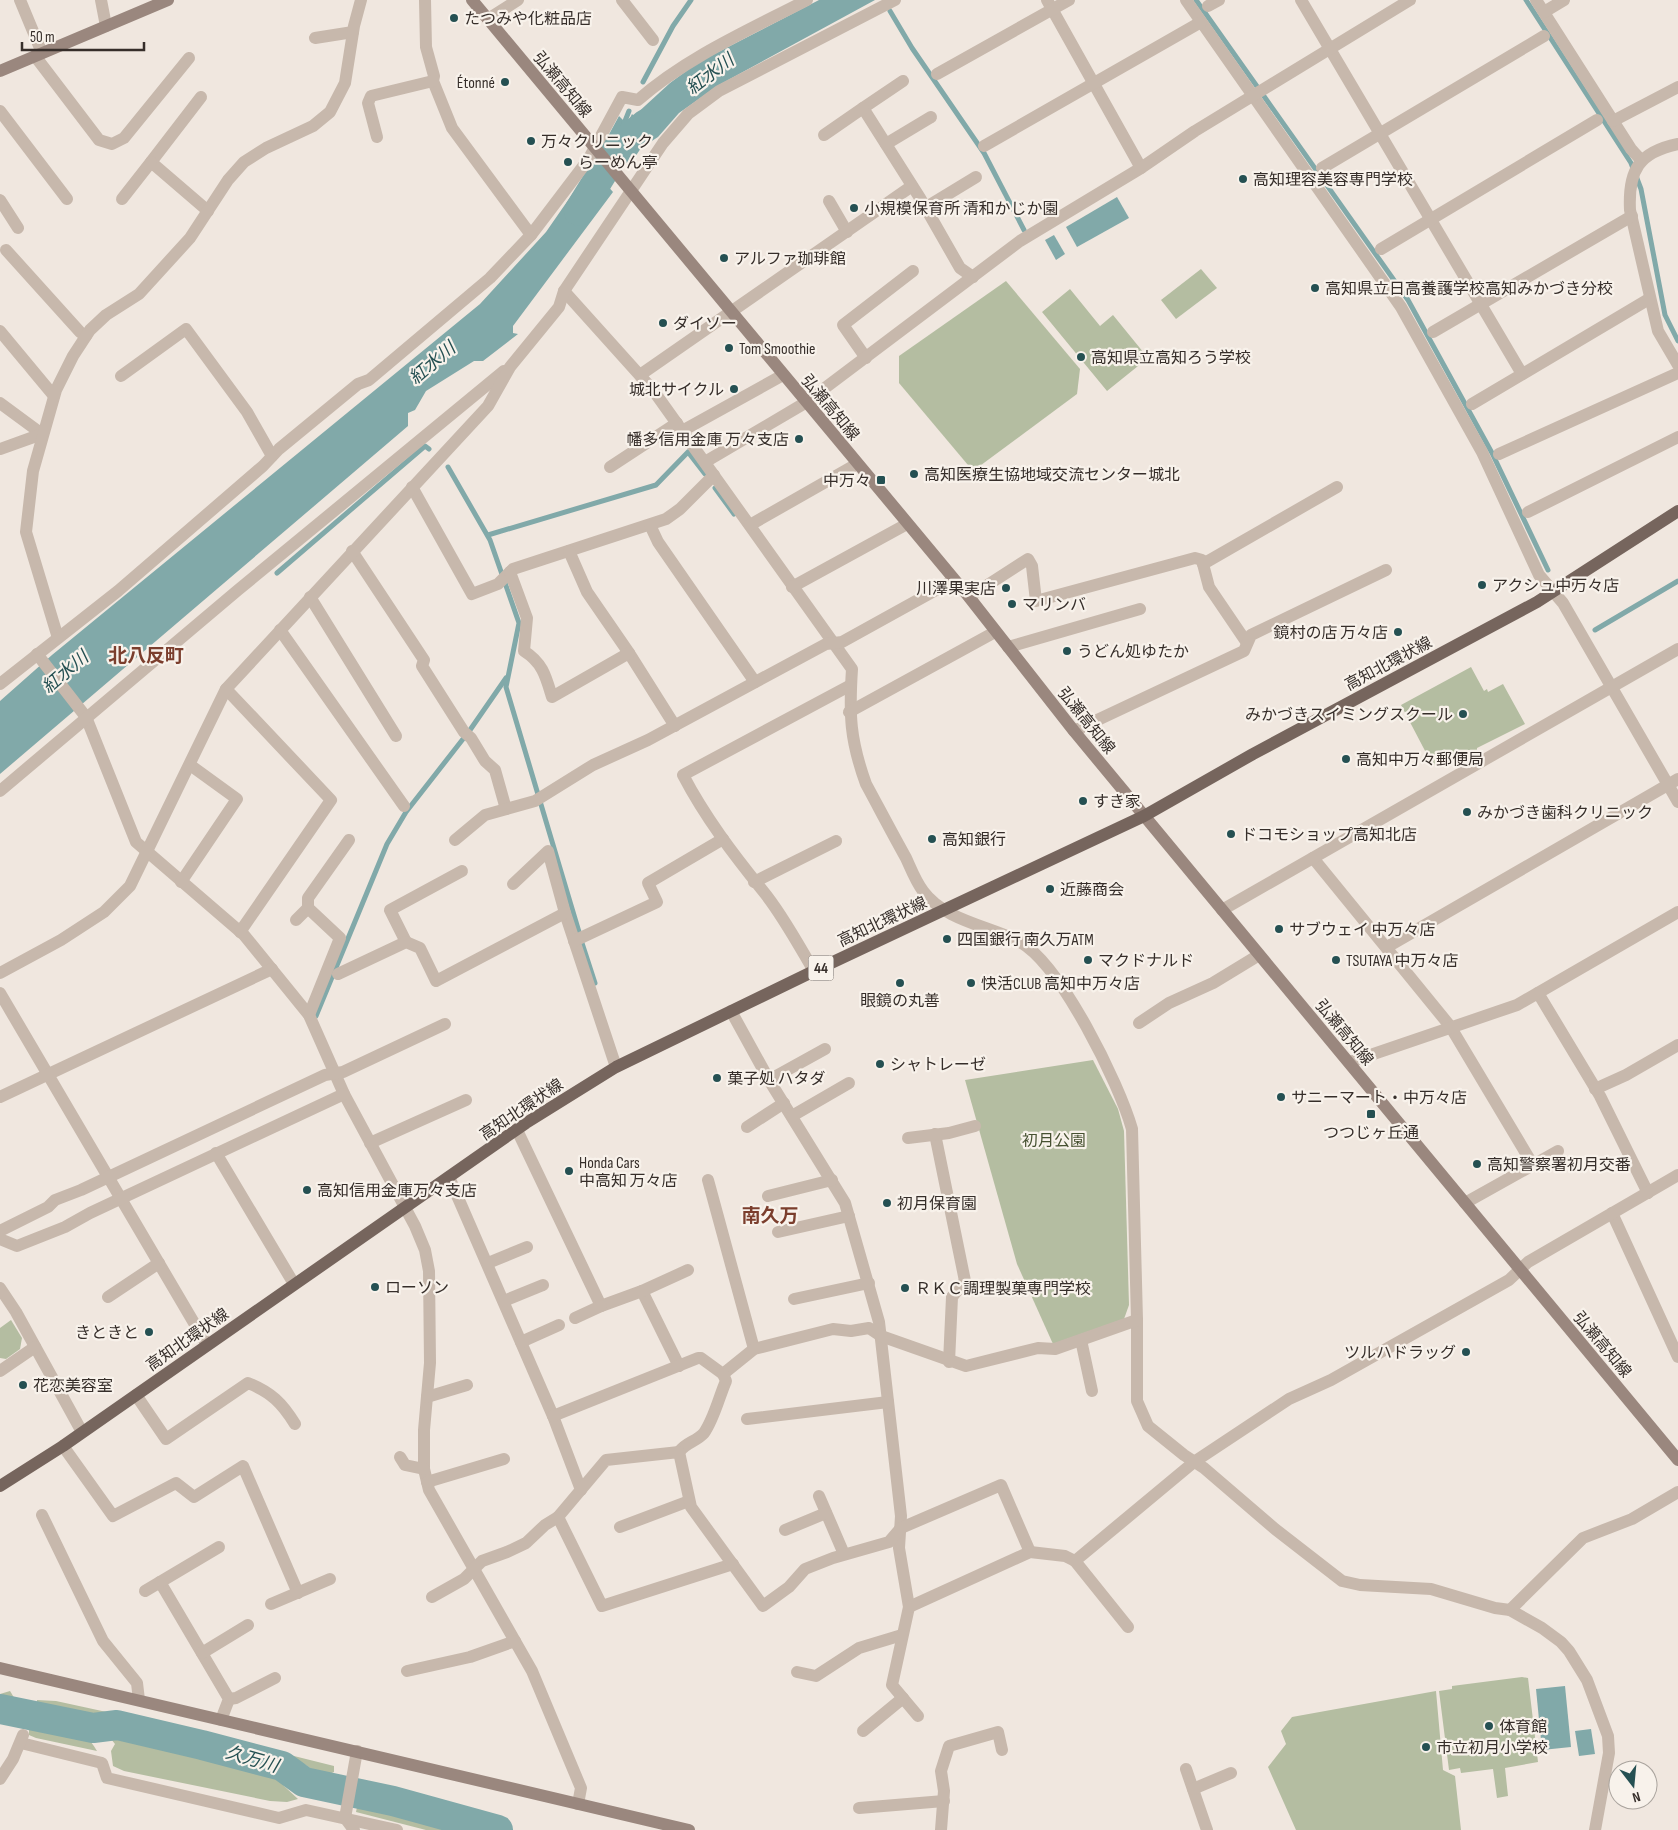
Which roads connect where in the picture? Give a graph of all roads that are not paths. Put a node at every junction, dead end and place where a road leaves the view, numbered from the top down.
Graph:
1 (20, 0) edge
2 (101, 0) edge
3 (361, 0) edge
4 (425, 0) edge
5 (472, 0) edge
6 (518, 0) edge
7 (622, 0) edge
8 (806, 0) edge
9 (895, 0) edge
10 (1069, 0) edge
11 (1186, 0) edge
12 (1301, 0) edge
13 (1410, 0) edge
14 (1536, 0) edge
15 (1564, 0) edge
16 (164, 1) edge
17 (1050, 5) edge
18 (1544, 12) junction
19 (488, 19) junction
20 (1201, 22) junction
21 (106, 26) junction
22 (353, 32) junction
23 (1544, 36) dead end
24 (315, 38) dead end
25 (653, 40) dead end
26 (1330, 48) junction
27 (39, 55) junction
28 (189, 58) dead end
29 (0, 71) edge
30 (937, 74) dead end
31 (433, 81) junction
32 (903, 81) dead end
33 (1094, 84) junction
34 (1678, 87) edge
35 (1258, 93) junction
36 (201, 98) dead end
37 (864, 108) junction
38 (0, 111) edge
39 (931, 117) dead end
40 (1597, 120) dead end
41 (1613, 121) junction
42 (1380, 133) junction
43 (824, 135) dead end
44 (376, 136) dead end
45 (886, 144) junction
46 (1678, 144) edge
47 (984, 146) dead end
48 (597, 151) junction
49 (151, 162) junction
50 (1640, 164) junction
51 (1141, 168) junction
52 (1322, 168) dead end
53 (976, 177) dead end
54 (912, 186) junction
55 (629, 188) junction
56 (122, 198) dead end
57 (67, 199) dead end
58 (0, 200) edge
59 (829, 201) dead end
60 (925, 208) junction
61 (208, 211) junction
62 (1632, 216) junction
63 (1431, 218) junction
64 (18, 228) dead end
65 (847, 232) junction
66 (531, 234) junction
67 (1380, 249) dead end
68 (6, 250) dead end
69 (913, 271) dead end
70 (973, 277) junction
71 (564, 291) junction
72 (1649, 299) junction
73 (1481, 304) junction
74 (732, 313) junction
75 (0, 330) edge
76 (1433, 332) dead end
77 (86, 336) junction
78 (866, 358) junction
79 (1678, 365) edge
80 (510, 367) junction
81 (1678, 373) edge
82 (640, 374) junction
83 (1522, 374) junction
84 (783, 375) junction
85 (121, 376) dead end
86 (54, 396) junction
87 (806, 402) junction
88 (0, 403) edge
89 (1472, 404) dead end
90 (679, 427) junction
91 (42, 434) junction
92 (1678, 437) edge
93 (0, 450) edge
94 (1499, 454) dead end
95 (272, 456) junction
96 (704, 462) junction
97 (858, 464) junction
98 (610, 467) dead end
99 (714, 475) junction
100 (412, 487) junction
101 (1337, 487) dead end
102 (1678, 511) edge
103 (1528, 512) dead end
104 (650, 524) junction
105 (907, 524) junction
106 (750, 525) junction
107 (352, 551) junction
108 (569, 551) junction
109 (1203, 564) junction
110 (1386, 570) dead end
111 (506, 576) junction
112 (954, 580) junction
113 (792, 587) junction
114 (1553, 591) junction
115 (968, 597) junction
116 (310, 598) junction
117 (1140, 609) dead end
118 (280, 630) junction
119 (995, 632) junction
120 (58, 638) junction
121 (1247, 643) junction
122 (833, 644) junction
123 (1008, 648) junction
124 (1678, 649) edge
125 (630, 653) junction
126 (41, 657) junction
127 (755, 682) junction
128 (0, 684) edge
129 (851, 685) junction
130 (1611, 687) junction
131 (226, 689) junction
132 (849, 712) junction
133 (84, 714) junction
134 (675, 726) junction
135 (1074, 731) junction
136 (396, 736) dead end
137 (190, 765) junction
138 (1673, 782) edge
139 (0, 791) edge
140 (1678, 802) edge
141 (404, 806) dead end
142 (506, 809) junction
143 (1144, 816) junction
144 (723, 839) junction
145 (348, 840) dead end
146 (455, 840) dead end
147 (836, 841) dead end
148 (147, 853) junction
149 (1313, 858) junction
150 (462, 871) dead end
151 (180, 882) junction
152 (754, 882) junction
153 (513, 884) dead end
154 (308, 908) junction
155 (945, 910) junction
156 (1222, 910) junction
157 (1678, 912) edge
158 (565, 913) junction
159 (296, 920) dead end
160 (240, 932) junction
161 (574, 940) junction
162 (406, 942) junction
163 (1387, 946) junction
164 (1259, 955) junction
165 (272, 969) junction
166 (814, 970) junction
167 (0, 973) edge
168 (338, 974) dead end
169 (0, 993) edge
170 (1538, 993) junction
171 (731, 1010) junction
172 (309, 1016) junction
173 (445, 1024) dead end
174 (1140, 1024) dead end
175 (1450, 1026) junction
176 (1678, 1045) edge
177 (825, 1049) dead end
178 (1350, 1062) junction
179 (616, 1067) junction
180 (335, 1074) junction
181 (48, 1075) junction
182 (769, 1080) junction
183 (849, 1082) dead end
184 (1595, 1089) junction
185 (344, 1094) junction
186 (0, 1097) edge
187 (466, 1100) dead end
188 (784, 1103) junction
189 (792, 1116) junction
190 (975, 1126) dead end
191 (747, 1127) dead end
192 (517, 1130) junction
193 (935, 1134) junction
194 (908, 1138) dead end
195 (370, 1143) junction
196 (1558, 1151) dead end
197 (216, 1152) junction
198 (1533, 1165) junction
199 (1678, 1175) edge
200 (109, 1176) junction
201 (449, 1177) junction
202 (708, 1180) dead end
203 (832, 1180) junction
204 (1648, 1193) junction
205 (768, 1196) dead end
206 (122, 1198) junction
207 (1465, 1203) junction
208 (406, 1208) junction
209 (1612, 1213) junction
210 (849, 1216) junction
211 (0, 1230) edge
212 (778, 1232) dead end
213 (0, 1239) edge
214 (527, 1247) dead end
215 (159, 1262) junction
216 (488, 1263) junction
217 (688, 1270) dead end
218 (1520, 1270) junction
219 (869, 1283) junction
220 (294, 1284) junction
221 (543, 1285) dead end
222 (0, 1288) edge
223 (642, 1291) junction
224 (108, 1297) dead end
225 (794, 1299) dead end
226 (504, 1301) junction
227 (601, 1306) junction
228 (575, 1318) dead end
229 (1137, 1320) junction
230 (559, 1325) dead end
231 (881, 1336) junction
232 (1081, 1340) junction
233 (521, 1342) junction
234 (207, 1345) junction
235 (35, 1347) junction
236 (754, 1349) junction
237 (1678, 1357) edge
238 (949, 1362) junction
239 (679, 1366) junction
240 (0, 1371) edge
241 (723, 1374) junction
242 (467, 1385) dead end
243 (1092, 1391) dead end
244 (136, 1395) junction
245 (427, 1397) junction
246 (888, 1402) junction
247 (553, 1416) junction
248 (747, 1419) dead end
249 (295, 1424) dead end
250 (82, 1432) junction
251 (62, 1446) junction
252 (679, 1452) junction
253 (400, 1457) dead end
254 (504, 1459) dead end
255 (1678, 1460) edge
256 (1194, 1462) junction
257 (425, 1476) junction
258 (1, 1482) edge
259 (581, 1490) junction
260 (1678, 1492) edge
261 (819, 1496) dead end
262 (689, 1501) junction
263 (826, 1513) junction
264 (42, 1515) dead end
265 (558, 1517) junction
266 (620, 1527) dead end
267 (901, 1528) junction
268 (785, 1530) dead end
269 (219, 1547) dead end
270 (1030, 1552) junction
271 (844, 1554) junction
272 (1075, 1561) junction
273 (733, 1564) junction
274 (474, 1571) junction
275 (330, 1579) dead end
276 (160, 1582) junction
277 (145, 1591) dead end
278 (298, 1592) junction
279 (432, 1597) dead end
280 (271, 1604) dead end
281 (909, 1607) junction
282 (1510, 1610) junction
283 (248, 1625) dead end
284 (1128, 1627) dead end
285 (902, 1635) junction
286 (515, 1641) junction
287 (202, 1653) junction
288 (0, 1668) edge
289 (407, 1672) dead end
290 (797, 1672) dead end
291 (275, 1678) dead end
292 (903, 1698) junction
293 (229, 1699) junction
294 (138, 1700) junction
295 (918, 1716) dead end
296 (221, 1720) junction
297 (863, 1732) dead end
298 (1002, 1750) dead end
299 (0, 1758) edge
300 (357, 1758) junction
301 (13, 1759) junction
302 (1186, 1769) dead end
303 (1231, 1773) dead end
304 (0, 1779) edge
305 (1193, 1789) junction
306 (944, 1801) junction
307 (578, 1804) junction
308 (859, 1808) dead end
309 (345, 1814) junction
310 (354, 1830) edge
311 (397, 1830) edge
312 (689, 1830) edge
313 (941, 1830) edge
314 (1207, 1830) edge
315 (1595, 1830) edge

1 - 27 street
2 - 21 street
3 - 22 street
4 - 31 street
5 - 19 main road, 弘瀬高知線
6 - 19 street
7 - 25 street
8 - 48 street
9 - 55 street
10 - 17 street
11 - 20 street
12 - 26 street
13 - 26 street
14 - 18 street
15 - 18 street
16 - 21 main road
17 - 30 street
17 - 33 street
18 - 41 street
19 - 48 main road, 弘瀬高知線
20 - 33 street
20 - 35 street
21 - 27 main road
22 - 24 street
22 - 61 street
23 - 42 street
26 - 35 street
26 - 42 street
27 - 28 street
27 - 29 main road
31 - 44 street
31 - 66 street
32 - 37 street
33 - 47 street
33 - 51 street
34 - 41 street
35 - 51 street
35 - 114 street
36 - 49 street
37 - 43 street
37 - 45 street
38 - 57 street
39 - 45 street
40 - 63 street
41 - 50 street
42 - 52 street
42 - 63 street
45 - 54 street
46 - 50 street
48 - 55 main road, 弘瀬高知線
48 - 66 street
49 - 56 street
49 - 61 street
50 - 62 street
51 - 70 street
53 - 60 street
54 - 60 street
54 - 65 street
55 - 71 street
55 - 74 main road, 弘瀬高知線
58 - 64 street
59 - 65 street
60 - 70 street
61 - 77 street
62 - 72 street
62 - 73 street
63 - 67 street
63 - 73 street
65 - 74 street
66 - 95 street
68 - 77 street
69 - 78 street
70 - 78 street
71 - 80 street
71 - 82 street
72 - 79 street
72 - 83 street
73 - 76 street
73 - 83 street
74 - 82 street
74 - 84 main road, 弘瀬高知線
75 - 86 street
77 - 86 street
78 - 87 street
80 - 100 street
80 - 133 street
81 - 94 street
82 - 90 street
83 - 89 street
84 - 87 main road, 弘瀬高知線
84 - 90 street
85 - 95 street
86 - 91 street
87 - 96 street
87 - 97 main road, 弘瀬高知線
88 - 91 street
90 - 96 street
90 - 98 street
91 - 93 street
91 - 120 street
92 - 103 street
95 - 120 street
96 - 99 street
97 - 105 main road, 弘瀬高知線
97 - 106 street
99 - 104 street
99 - 106 street
100 - 107 street
100 - 111 street
101 - 109 street
102 - 114 main road, 高知北環状線 / 44
104 - 108 street
104 - 127 street
105 - 112 main road, 弘瀬高知線
105 - 113 street
106 - 113 street
107 - 116 street
107 - 142 street
108 - 111 street
108 - 125 street
109 - 115 street
109 - 121 street
110 - 121 street
111 - 125 street
112 - 115 main road, 弘瀬高知線
112 - 122 street
113 - 122 street
114 - 130 street
114 - 143 main road, 高知北環状線 / 44
115 - 119 main road, 弘瀬高知線
116 - 118 street
116 - 136 street
117 - 123 street
118 - 131 street
118 - 141 street
119 - 123 main road, 弘瀬高知線
119 - 132 street
120 - 126 street
121 - 135 street
122 - 127 street
122 - 129 street
123 - 135 main road, 弘瀬高知線
124 - 130 street
125 - 134 street
126 - 128 street
126 - 133 street
127 - 134 street
129 - 132 street
129 - 144 street
130 - 138 street
130 - 149 street
131 - 137 street
131 - 160 street
132 - 155 street
133 - 139 street
133 - 148 street
134 - 142 street
135 - 143 main road, 弘瀬高知線
137 - 148 street
137 - 151 street
138 - 140 street
138 - 163 street
142 - 146 street
143 - 155 main road, 高知北環状線 / 44
143 - 156 main road, 弘瀬高知線
144 - 152 street
144 - 161 street
145 - 154 street
147 - 152 street
148 - 151 street
148 - 167 street
149 - 156 street
149 - 163 street
150 - 162 street
151 - 160 street
152 - 166 street
153 - 158 street
154 - 159 street
154 - 172 street
155 - 166 main road, 高知北環状線 / 44
155 - 229 street
156 - 164 main road, 弘瀬高知線
157 - 170 street
158 - 161 street
158 - 162 street
160 - 165 street
161 - 179 street
162 - 168 street
163 - 175 street
164 - 174 street
164 - 178 main road, 弘瀬高知線
165 - 172 street
165 - 181 street
166 - 171 main road, 高知北環状線 / 44
169 - 181 street
170 - 175 street
170 - 184 street
171 - 179 main road, 高知北環状線 / 44
171 - 182 street
172 - 180 street
173 - 180 street
175 - 178 street
175 - 198 street
176 - 184 street
177 - 182 street
178 - 207 main road, 弘瀬高知線
179 - 192 main road, 高知北環状線 / 44
180 - 185 street
180 - 200 street
181 - 186 street
181 - 200 street
182 - 188 street
183 - 189 street
184 - 204 street
185 - 195 street
185 - 197 street
187 - 195 street
188 - 189 street
188 - 191 street
189 - 203 street
190 - 193 street
192 - 201 main road, 高知北環状線 / 44
192 - 227 street
193 - 194 street
193 - 238 street
195 - 208 street
196 - 198 street
197 - 206 street
197 - 220 street
198 - 207 street
199 - 204 street
200 - 206 street
200 - 211 street
201 - 208 main road, 高知北環状線 / 44
201 - 216 street
202 - 236 street
203 - 205 street
203 - 210 street
204 - 209 street
206 - 213 street
206 - 215 street
207 - 218 main road, 弘瀬高知線
208 - 220 main road, 高知北環状線 / 44
208 - 245 street
209 - 218 street
209 - 237 street
210 - 212 street
210 - 219 street
214 - 216 street
215 - 224 street
215 - 234 street
216 - 226 street
217 - 223 street
218 - 255 main road, 弘瀬高知線
218 - 256 street
219 - 225 street
219 - 231 street
220 - 234 main road, 高知北環状線 / 44
221 - 226 street
222 - 235 street
223 - 227 street
223 - 239 street
226 - 233 street
227 - 228 street
229 - 232 street
229 - 256 street
230 - 233 street
231 - 236 street
231 - 238 street
231 - 246 street
232 - 238 street
232 - 243 street
233 - 247 street
234 - 244 main road, 高知北環状線 / 44
235 - 240 street
235 - 250 street
236 - 241 street
239 - 241 street
239 - 247 street
241 - 252 street
242 - 245 street
244 - 249 street
244 - 250 main road, 高知北環状線 / 44
245 - 257 street
246 - 248 street
246 - 267 street
247 - 259 street
250 - 251 main road, 高知北環状線 / 44
251 - 258 main road, 高知北環状線 / 44
251 - 278 street
252 - 259 street
252 - 262 street
253 - 257 street
254 - 257 street
256 - 272 street
256 - 282 street
257 - 274 street
259 - 265 street
260 - 282 street
261 - 263 street
262 - 266 street
262 - 273 street
263 - 268 street
263 - 271 street
264 - 294 street
265 - 273 street
265 - 274 street
267 - 270 street
267 - 271 street
267 - 281 street
269 - 276 street
270 - 272 street
270 - 281 street
271 - 273 street
272 - 284 street
274 - 279 street
274 - 286 street
275 - 278 street
276 - 277 street
276 - 287 street
278 - 280 street
281 - 285 street
282 - 315 street
283 - 287 street
285 - 290 street
285 - 292 street
286 - 289 street
286 - 307 street
287 - 293 street
288 - 294 main road
291 - 293 street
292 - 295 street
292 - 297 street
293 - 296 street
294 - 296 main road
296 - 300 main road
298 - 306 street
299 - 301 street
300 - 307 main road
300 - 309 street
301 - 304 street
301 - 309 street
302 - 305 street
303 - 305 street
305 - 314 street
306 - 308 street
306 - 313 street
307 - 312 main road
309 - 310 street
309 - 311 street

